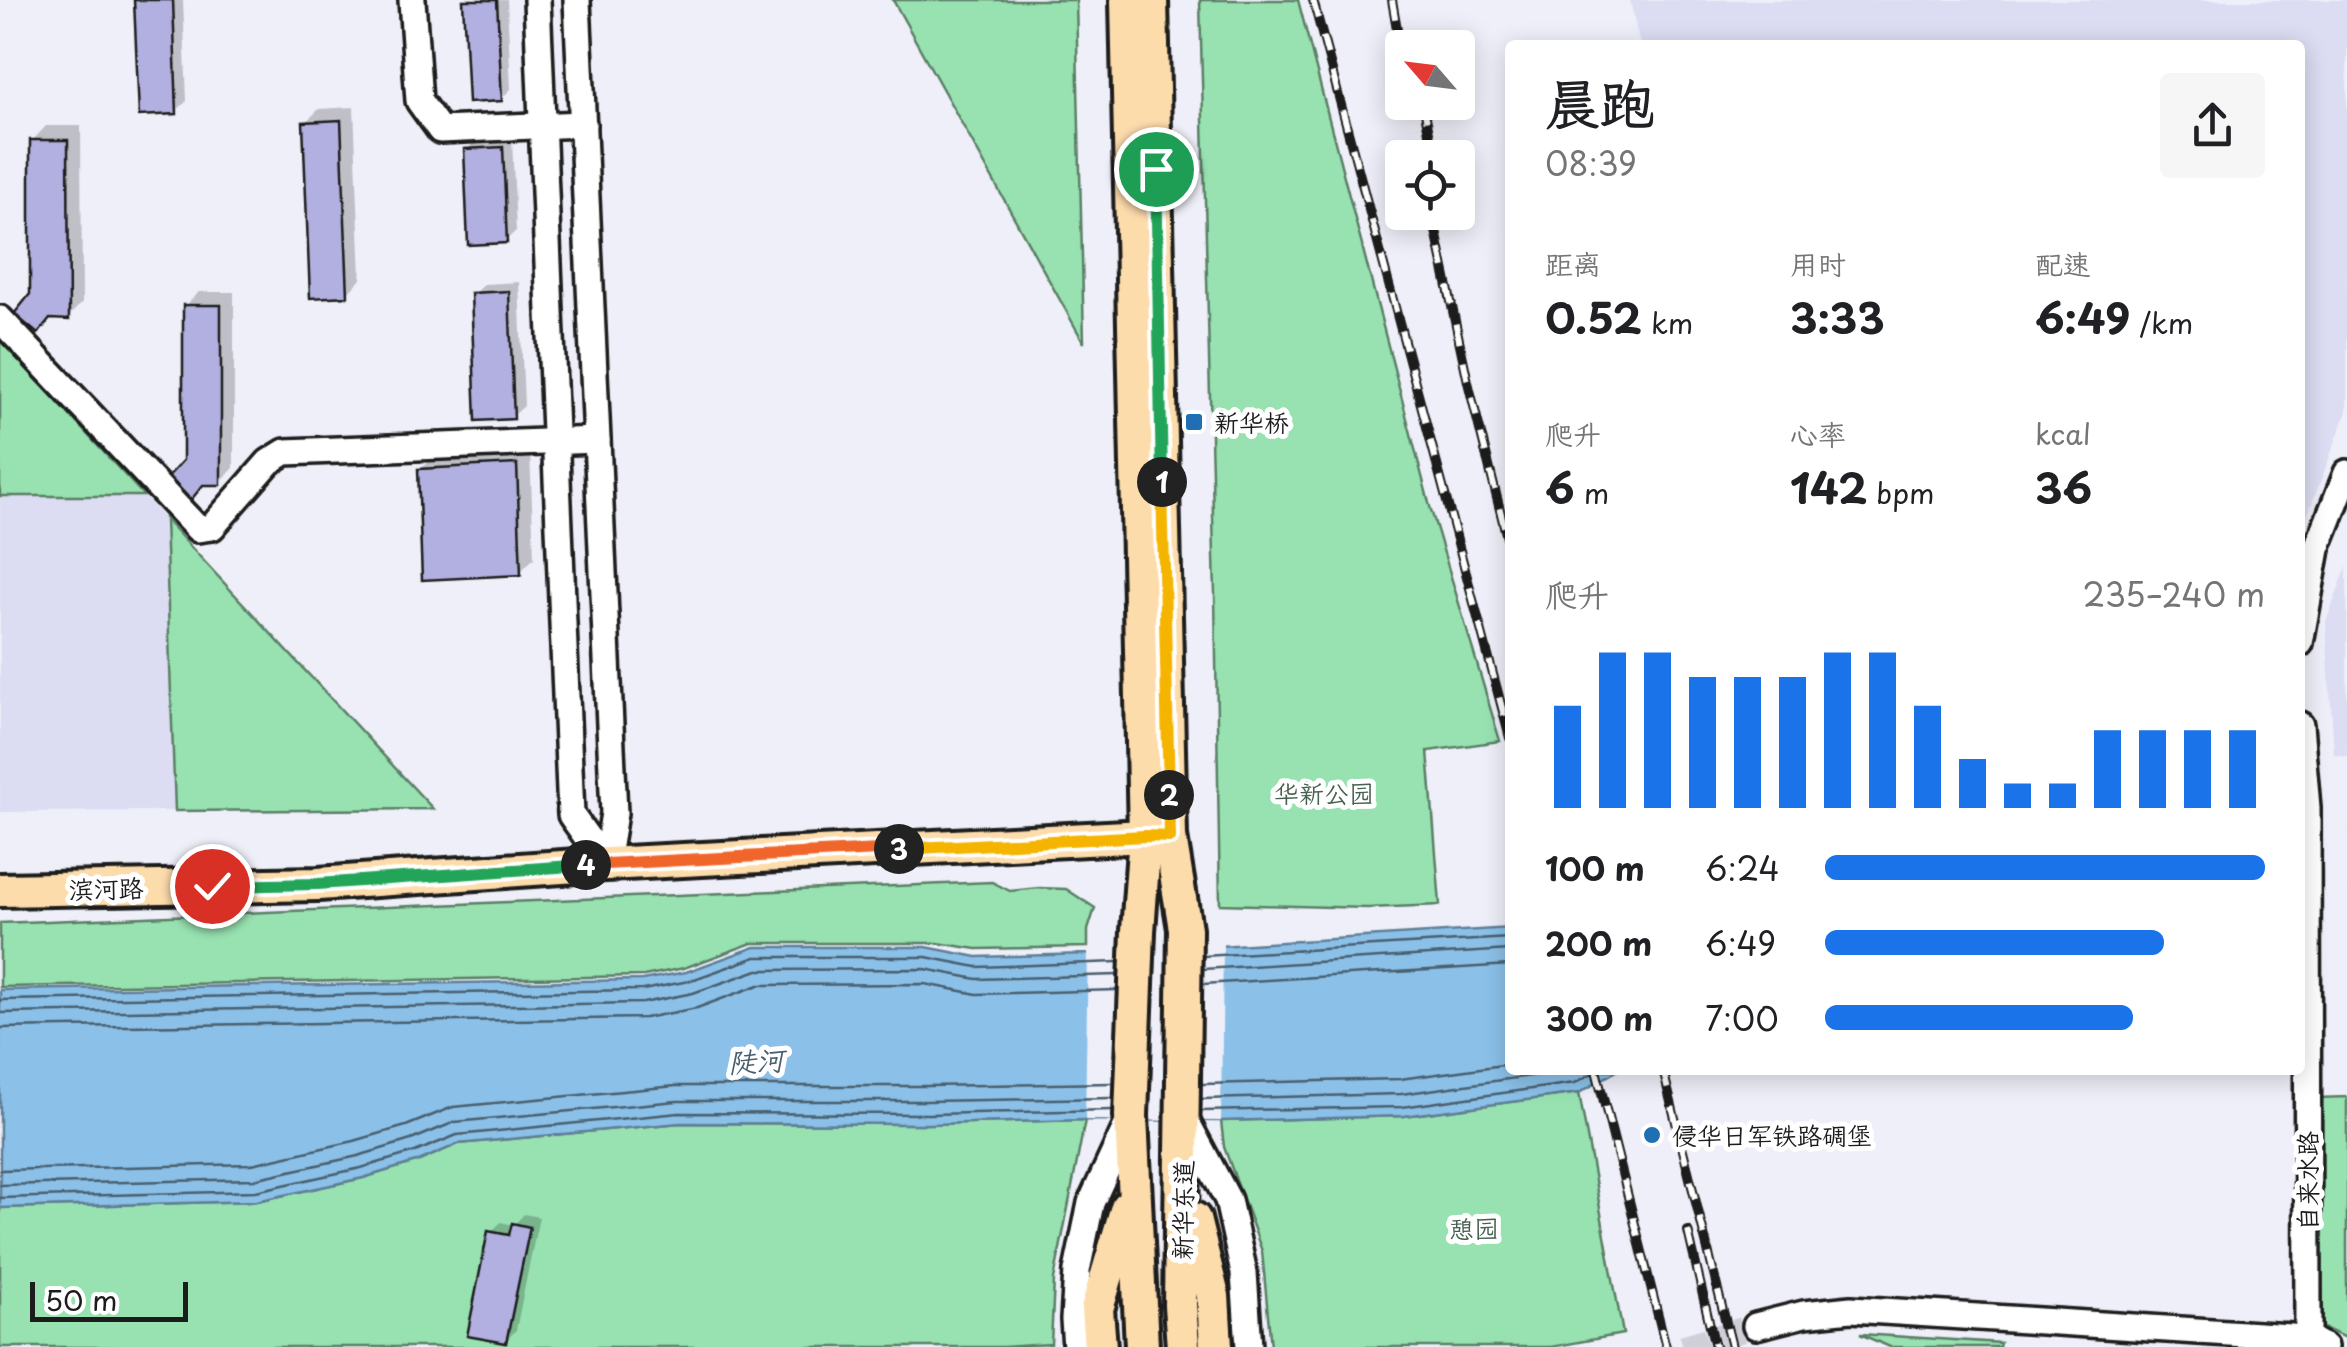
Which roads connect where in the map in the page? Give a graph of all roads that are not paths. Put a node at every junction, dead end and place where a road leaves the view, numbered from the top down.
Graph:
1 (412, 0) edge
2 (537, 0) edge
3 (577, 0) edge
4 (1128, 0) edge
5 (1151, 0) edge
6 (583, 124) junction
7 (542, 126) junction
8 (0, 319) edge
9 (597, 440) junction
10 (556, 442) junction
11 (2347, 473) edge
12 (2305, 615) edge
13 (2305, 794) edge
14 (1158, 836) junction
15 (606, 864) junction
16 (0, 890) edge
17 (1183, 1114) junction
18 (1132, 1116) junction
19 (1183, 1176) junction
20 (1134, 1183) junction
21 (1756, 1326) tunnel mouth
22 (2312, 1344) edge
23 (1076, 1347) edge
24 (1100, 1347) edge
25 (1142, 1347) edge
26 (1182, 1347) edge
27 (1216, 1347) edge
28 (1249, 1347) edge

1 - 7 street
2 - 7 street
3 - 6 street
4 - 14 main road
5 - 14 main road
6 - 7 street
6 - 9 street
7 - 10 street
8 - 10 street
9 - 10 street
9 - 15 street
10 - 15 street
11 - 12 street
13 - 22 street, 自来水路
14 - 15 main road, 滨河路
14 - 17 main road
14 - 18 main road
15 - 16 main road, 滨河路
17 - 19 main road, 新华东道
17 - 28 street
18 - 20 main road, 新华东道
18 - 23 street
19 - 26 main road, 新华东道
19 - 27 main road
20 - 24 main road
20 - 25 main road, 新华东道
21 - 22 street

